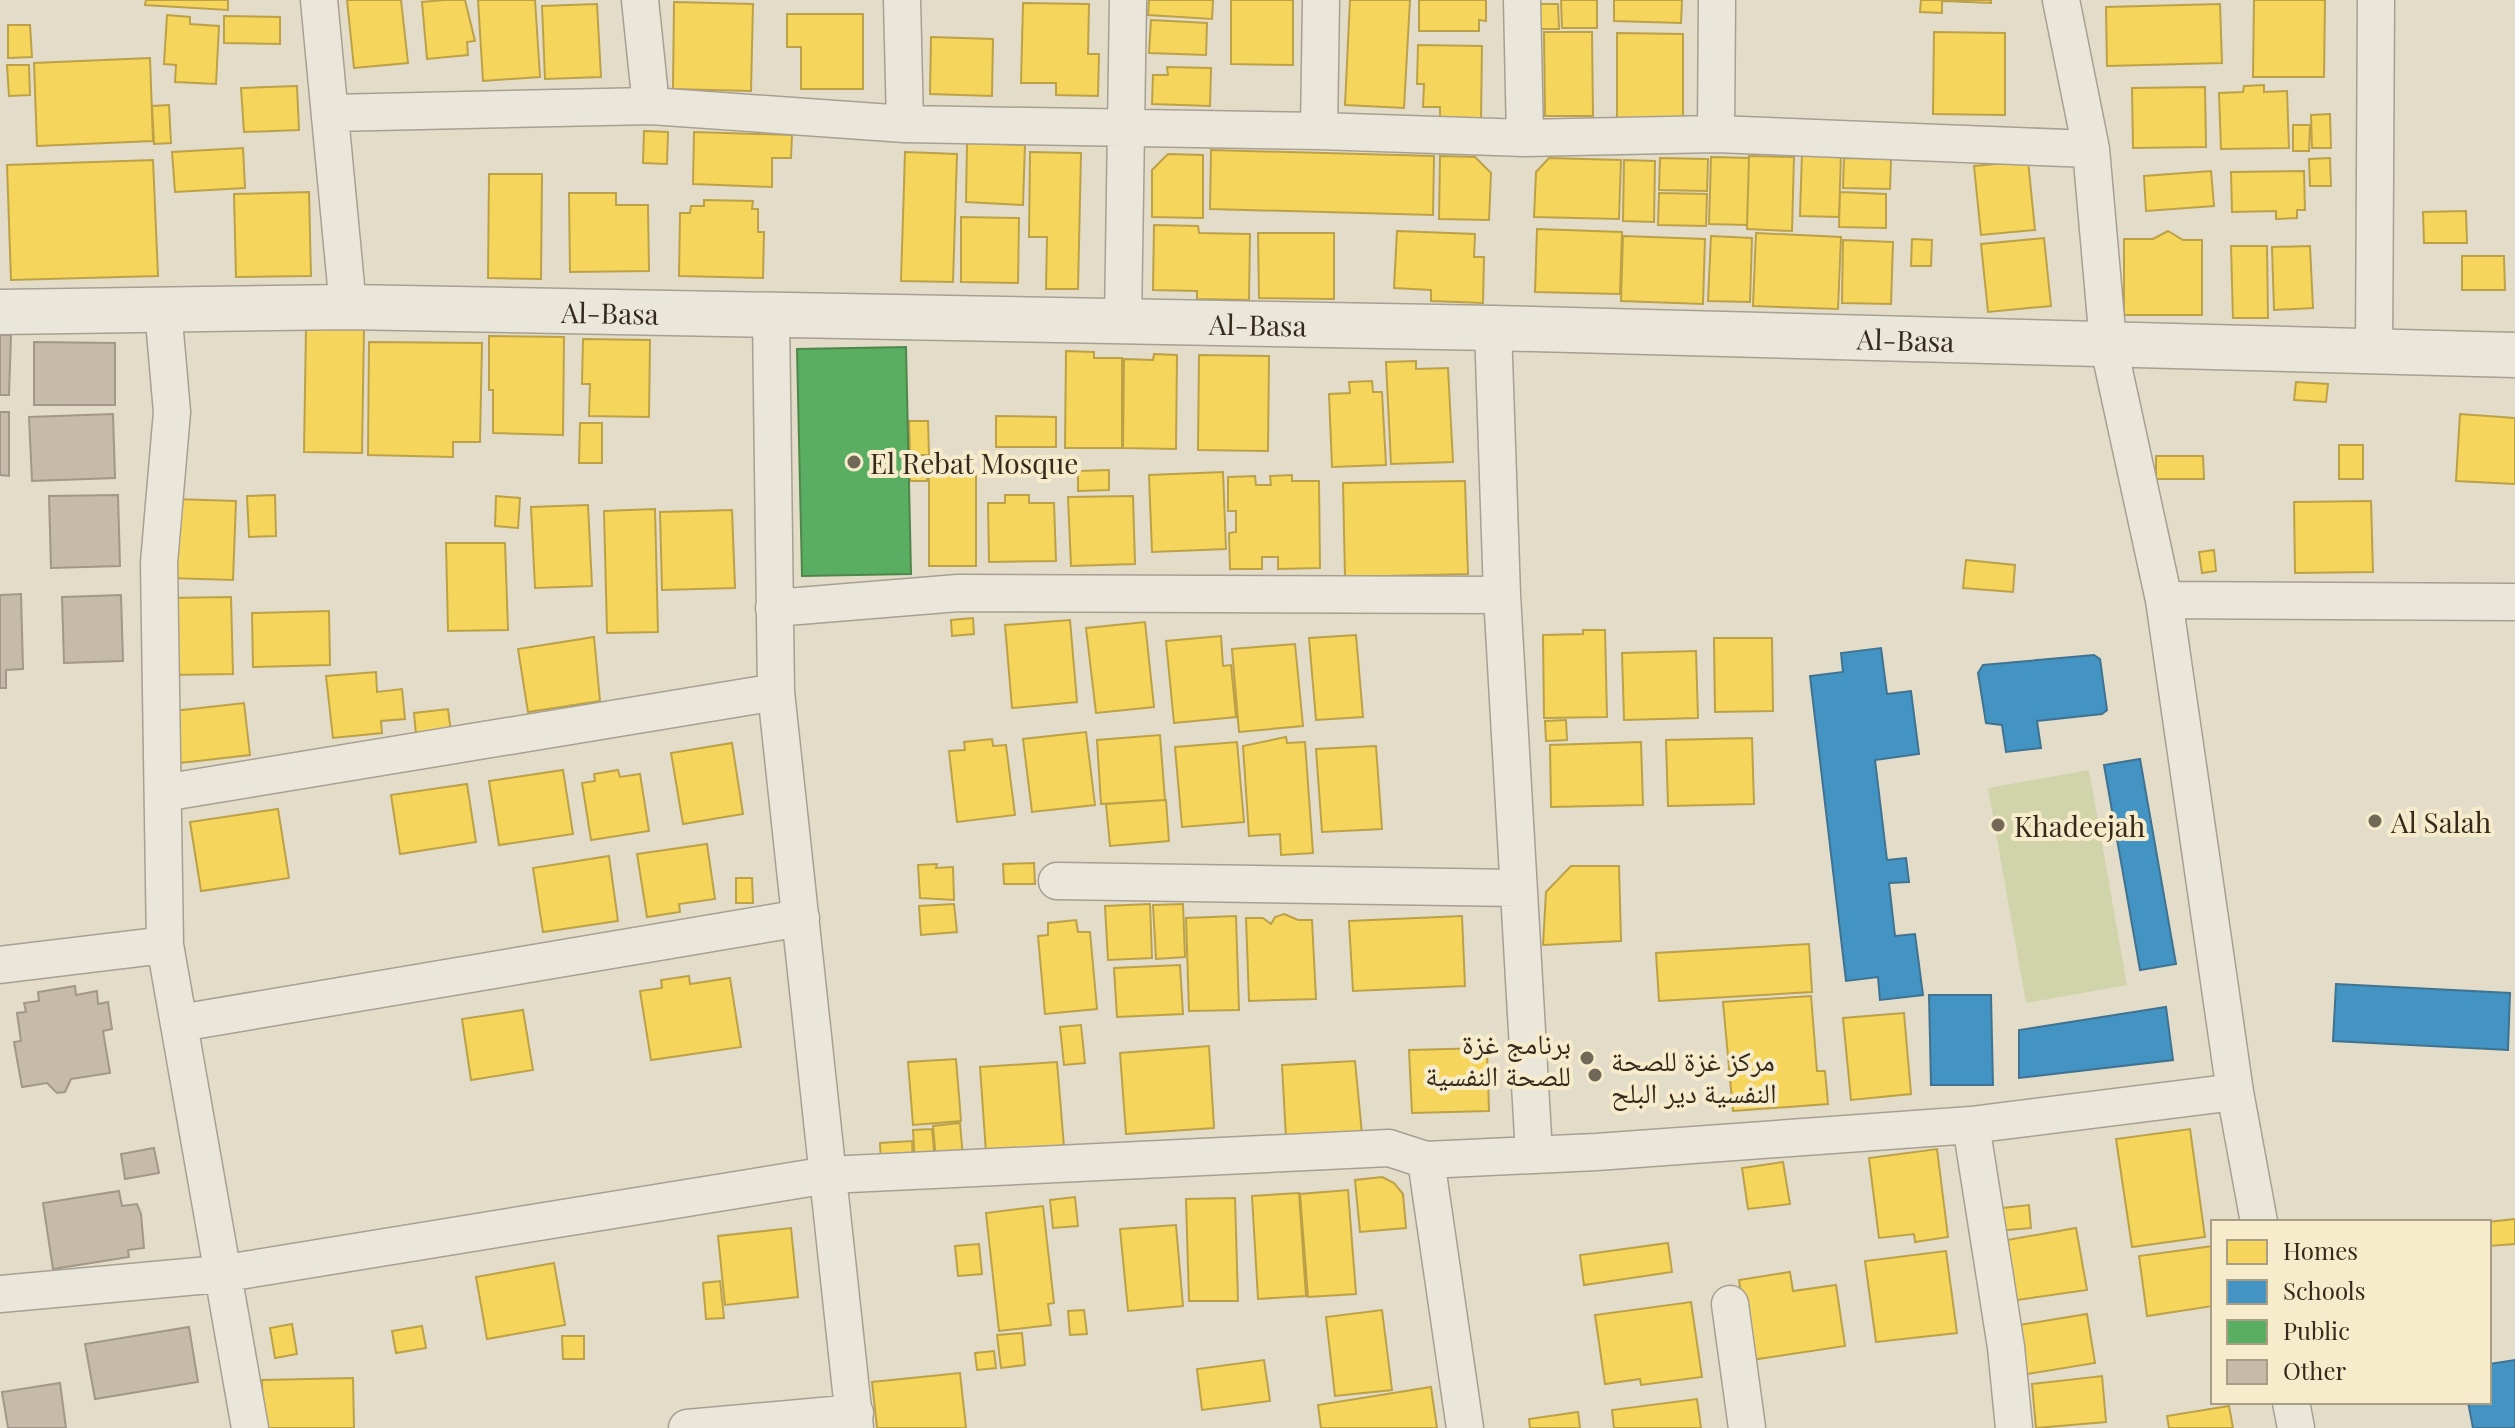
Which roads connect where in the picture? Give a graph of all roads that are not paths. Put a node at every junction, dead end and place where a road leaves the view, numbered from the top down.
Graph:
1 (319, 0) edge
2 (640, 0) edge
3 (902, 0) edge
4 (1128, 0) edge
5 (1321, 0) edge
6 (1522, 0) edge
7 (1717, 0) edge
8 (2061, 0) edge
9 (2376, 0) edge
10 (651, 106) junction
11 (330, 113) junction
12 (905, 124) junction
13 (1125, 128) junction
14 (1319, 131) junction
15 (1716, 134) junction
16 (1525, 138) junction
17 (2091, 149) junction
18 (348, 307) junction
19 (163, 309) junction
20 (0, 312) edge
21 (771, 317) junction
22 (1123, 320) junction
23 (1493, 328) junction
24 (2108, 343) junction
25 (2374, 351) junction
26 (2515, 355) edge
27 (1502, 595) junction
28 (2164, 600) junction
29 (2515, 602) edge
30 (774, 608) junction
31 (776, 692) junction
32 (163, 793) junction
33 (1057, 881) dead end
34 (1517, 888) junction
35 (801, 918) junction
36 (165, 945) junction
37 (0, 965) edge
38 (180, 1023) junction
39 (2235, 1092) junction
40 (1971, 1125) junction
41 (1534, 1154) junction
42 (1426, 1160) junction
43 (828, 1175) junction
44 (2259, 1220) edge
45 (220, 1274) junction
46 (0, 1294) edge
47 (1730, 1304) dead end
48 (2291, 1404) edge
49 (855, 1420) edge
50 (250, 1428) edge
51 (687, 1428) edge
52 (1465, 1428) edge
53 (1747, 1428) edge
54 (2014, 1428) edge
55 (2296, 1428) edge

1 - 11 street
2 - 10 street
3 - 12 street
4 - 13 street
5 - 14 street
6 - 16 street
7 - 15 street
8 - 17 street
9 - 25 street
10 - 11 street
10 - 12 street
11 - 18 street
12 - 13 street
13 - 14 street
13 - 22 street
14 - 16 street
15 - 16 street
15 - 17 street
17 - 24 street
18 - 19 street, Al-Basa
18 - 21 street, Al-Basa
19 - 20 street, Al-Basa
19 - 32 street
21 - 22 street, Al-Basa
21 - 30 street
22 - 23 street, Al-Basa
23 - 24 street, Al-Basa
23 - 27 street
24 - 25 street, Al-Basa
24 - 28 street
25 - 26 street, Al-Basa
27 - 30 street
27 - 34 street
28 - 29 street
28 - 39 street
30 - 31 street
31 - 32 street
31 - 35 street
32 - 36 street
33 - 34 street
34 - 41 street
35 - 38 street
35 - 43 street
36 - 37 street
36 - 38 street
38 - 45 street
39 - 40 street
39 - 44 street
40 - 41 street
40 - 54 street
41 - 42 street
42 - 43 street
42 - 52 street
43 - 45 street
43 - 49 street
45 - 46 street
45 - 50 street
47 - 53 street
48 - 55 street
49 - 51 street

